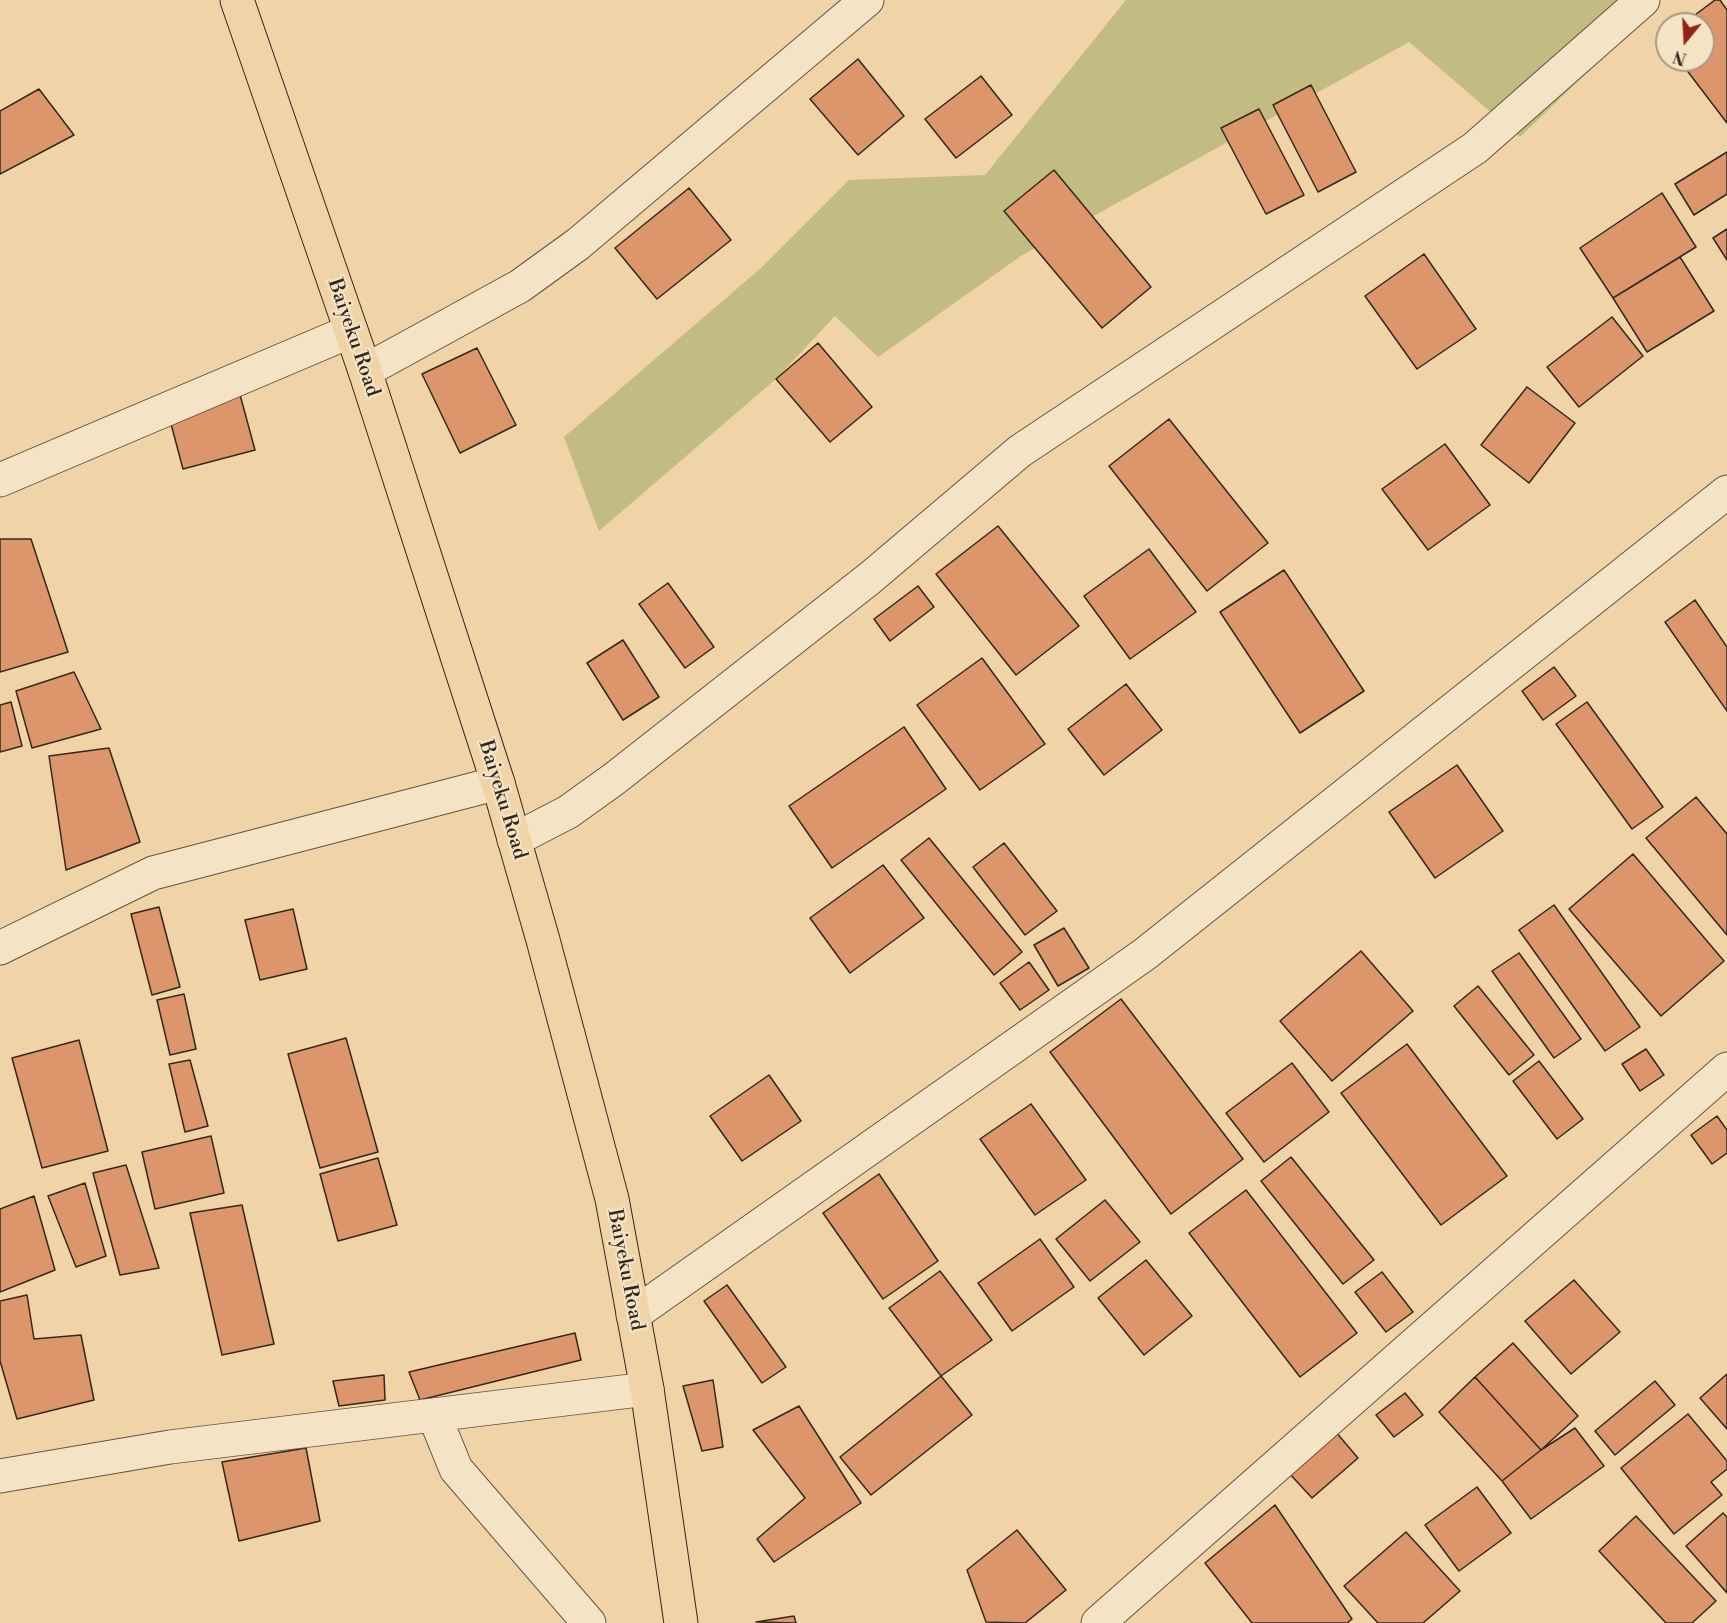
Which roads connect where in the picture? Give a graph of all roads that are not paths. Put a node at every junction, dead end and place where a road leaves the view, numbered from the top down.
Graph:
1 (237, 0) edge
2 (867, 0) edge
3 (1643, 0) edge
4 (351, 332) junction
5 (365, 371) junction
6 (0, 480) edge
7 (1727, 492) edge
8 (498, 783) junction
9 (514, 840) junction
10 (0, 948) edge
11 (1727, 1069) edge
12 (633, 1315) junction
13 (647, 1389) junction
14 (434, 1415) junction
15 (0, 1476) edge
16 (589, 1623) edge
17 (681, 1623) edge
18 (1098, 1623) edge

1 - 4 main road, Baiyeku Road
2 - 5 street
3 - 9 street
4 - 5 main road, Baiyeku Road
4 - 6 street
5 - 8 main road, Baiyeku Road
7 - 12 street
8 - 9 main road, Baiyeku Road
8 - 10 street
9 - 12 main road, Baiyeku Road
11 - 18 street
12 - 13 main road, Baiyeku Road
13 - 14 street
13 - 17 main road, Baiyeku Road
14 - 15 street
14 - 16 street

